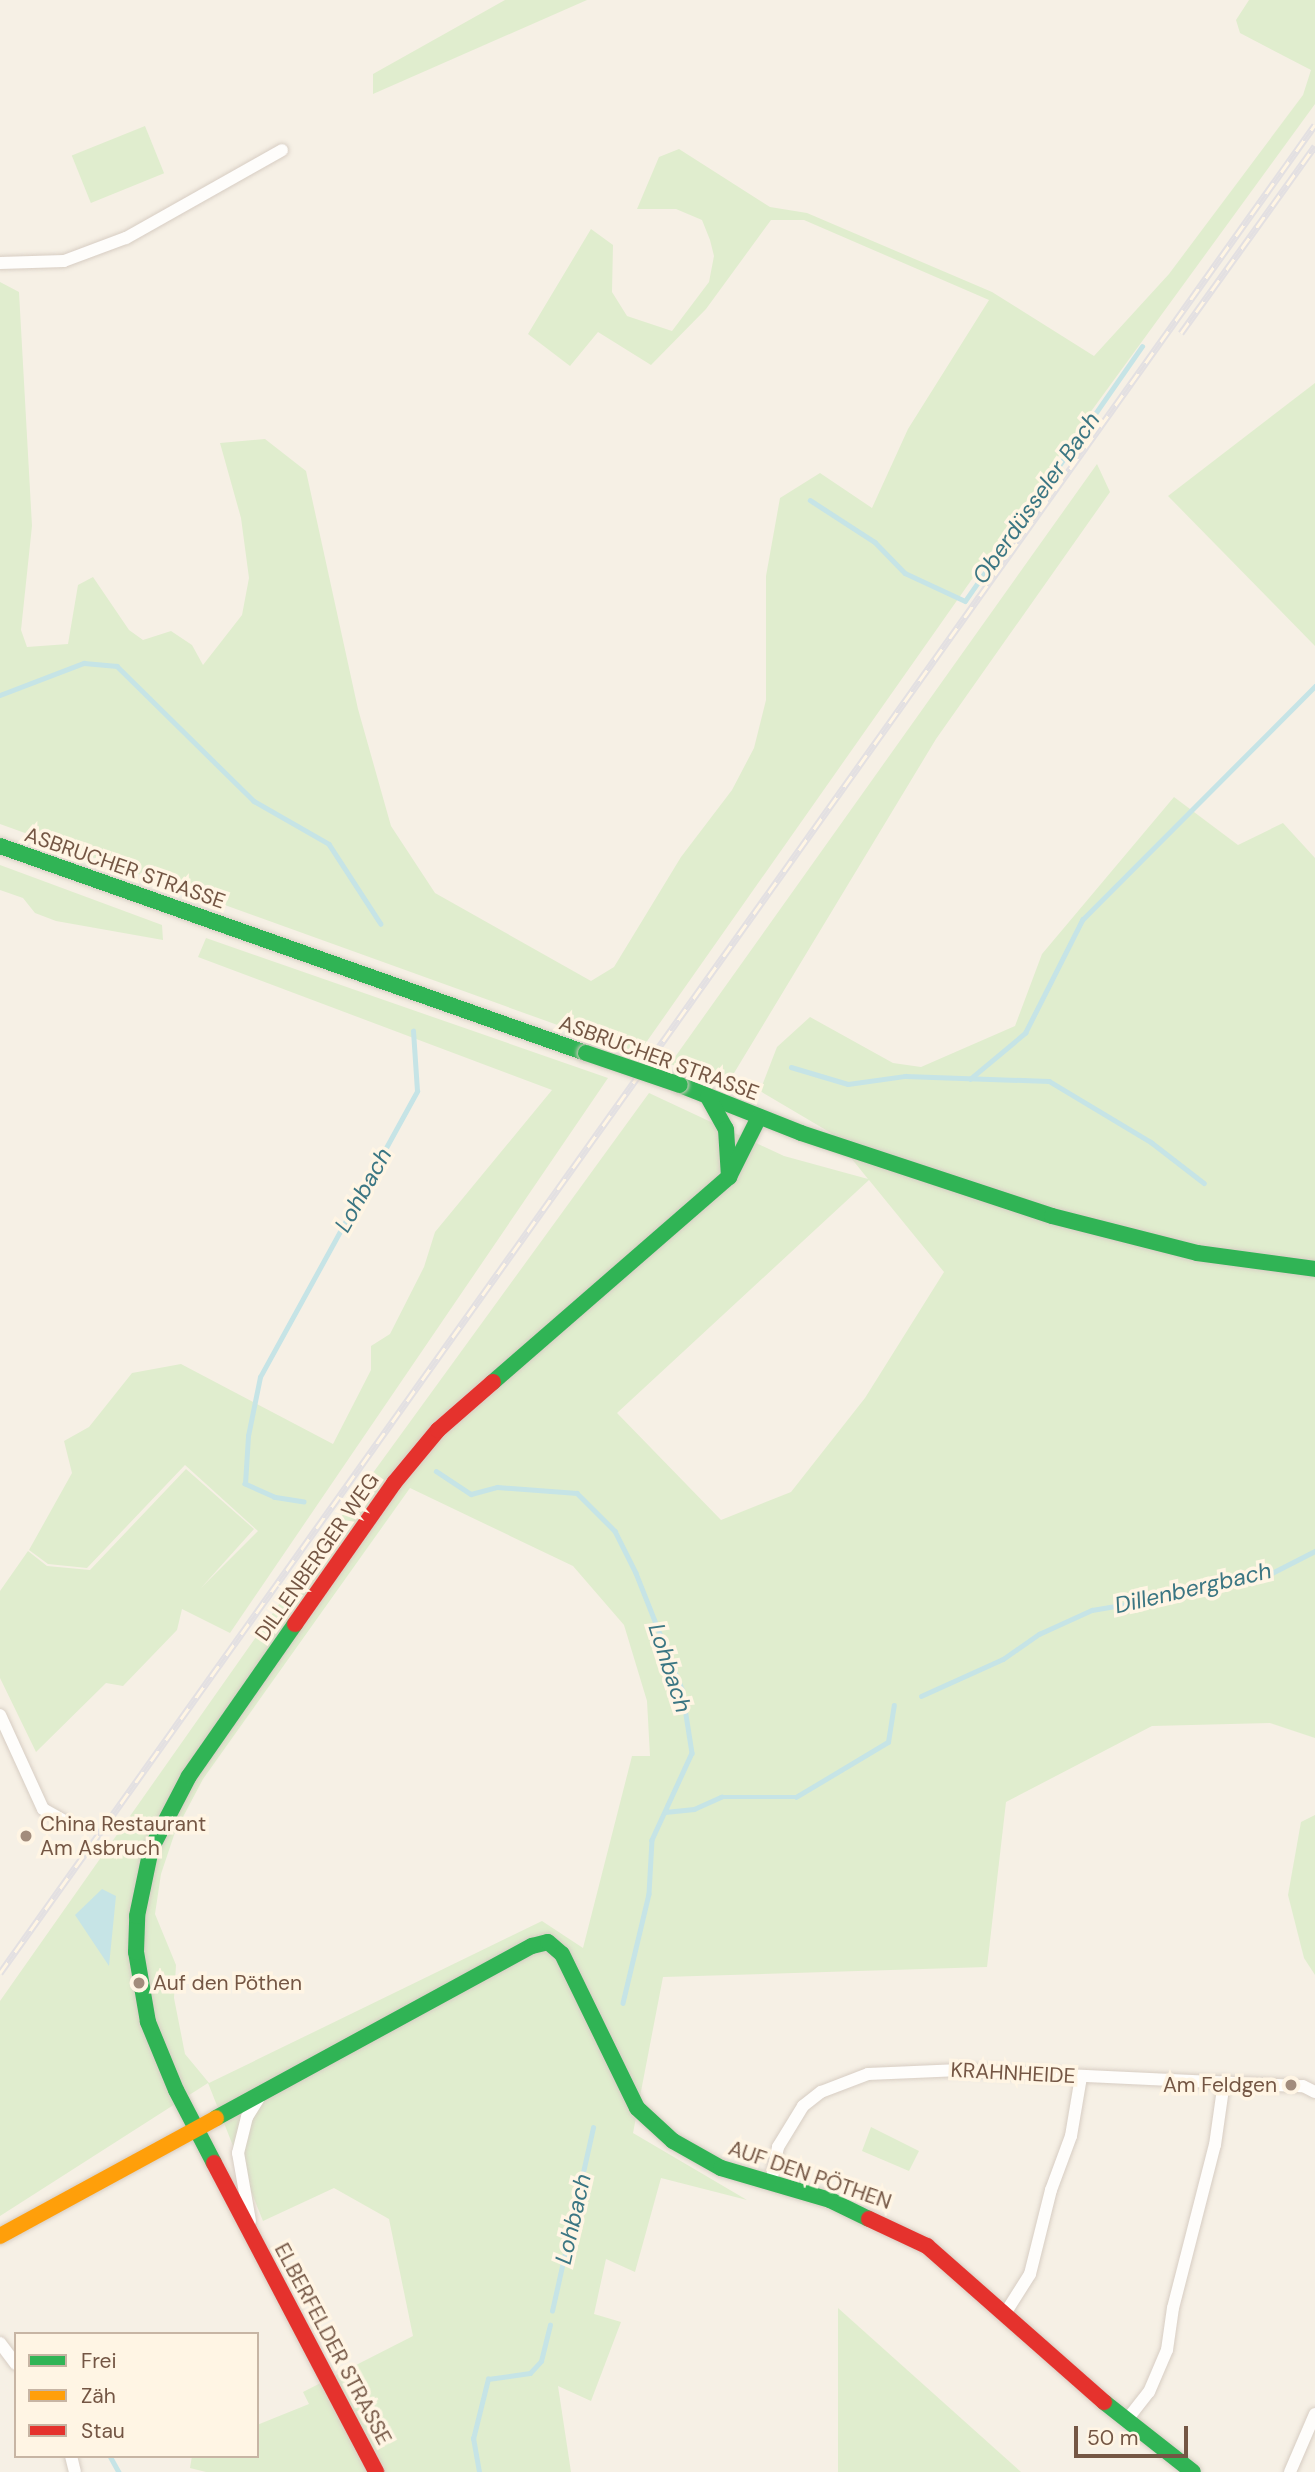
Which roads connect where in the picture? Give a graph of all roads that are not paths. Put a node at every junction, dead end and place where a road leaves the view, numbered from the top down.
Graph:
1 (282, 149) dead end
2 (0, 263) edge
3 (0, 846) edge
4 (708, 1097) junction
5 (759, 1117) junction
6 (729, 1177) junction
7 (1315, 1269) edge
8 (0, 1715) edge
9 (63, 1820) dead end
10 (1081, 2077) junction
11 (1224, 2082) junction
12 (263, 2092) junction
13 (1315, 2092) edge
14 (196, 2128) junction
15 (771, 2183) junction
16 (253, 2235) junction
17 (0, 2236) edge
18 (1006, 2312) junction
19 (0, 2343) edge
20 (14, 2361) edge
21 (1315, 2414) edge
22 (1126, 2421) junction
23 (376, 2472) edge
24 (1193, 2472) edge
25 (1290, 2472) edge

1 - 2 street
3 - 4 main road, ASBRUCHER STRASSE, bridge
4 - 5 main road, ASBRUCHER STRASSE
4 - 6 main road
5 - 6 main road, DILLENBERGER WEG
5 - 7 main road, ASBRUCHER STRASSE
6 - 14 main road, DILLENBERGER WEG
8 - 9 street
10 - 11 street, KRAHNHEIDE
10 - 15 street, KRAHNHEIDE
10 - 18 street
11 - 13 street, KRAHNHEIDE
11 - 22 street
12 - 14 main road, AUF DEN PÖTHEN
12 - 15 main road, AUF DEN PÖTHEN
12 - 16 street, ELBERFELDER STRASSE
14 - 16 main road, ELBERFELDER STRASSE
14 - 17 main road, AUF DEN PÖTHEN
15 - 18 main road, AUF DEN PÖTHEN
16 - 23 main road, ELBERFELDER STRASSE
18 - 22 main road, AUF DEN PÖTHEN
19 - 20 street
21 - 25 street
22 - 24 main road, AUF DEN PÖTHEN

